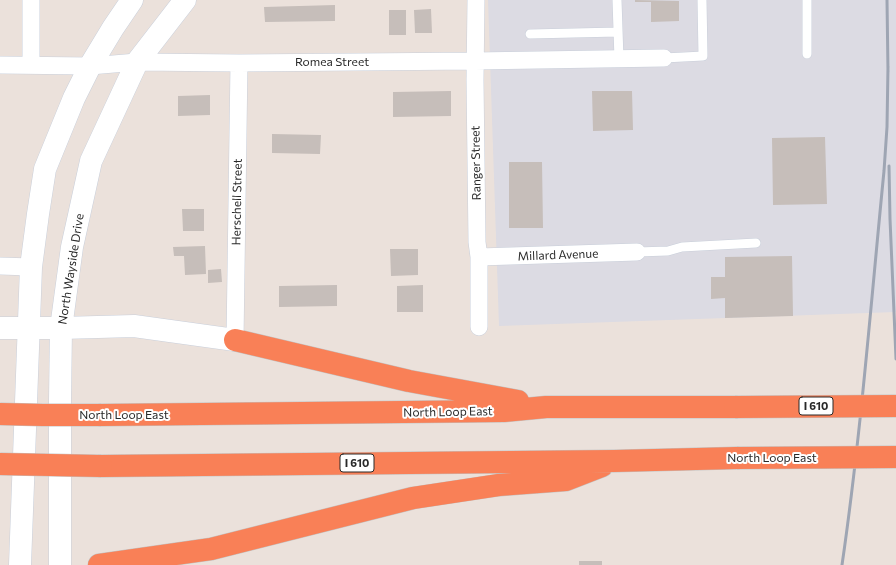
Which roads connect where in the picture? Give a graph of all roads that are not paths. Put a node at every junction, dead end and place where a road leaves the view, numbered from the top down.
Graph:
1 (31, 0) edge
2 (132, 0) edge
3 (185, 0) edge
4 (476, 0) edge
5 (617, 0) edge
6 (702, 0) edge
7 (806, 0) edge
8 (618, 32) junction
9 (530, 34) dead end
10 (807, 54) dead end
11 (664, 58) joint
12 (619, 59) junction
13 (475, 61) junction
14 (137, 62) junction
15 (238, 63) junction
16 (0, 65) edge
17 (31, 65) junction
18 (90, 66) junction
19 (756, 243) dead end
20 (637, 252) joint
21 (479, 257) junction
22 (0, 266) edge
23 (31, 266) junction
24 (478, 327) dead end
25 (0, 328) edge
26 (28, 328) junction
27 (61, 328) junction
28 (235, 340) junction
29 (546, 406) junction
30 (896, 406) edge
31 (0, 414) edge
32 (896, 457) edge
33 (614, 461) junction
34 (0, 464) edge
35 (20, 565) edge
36 (60, 565) edge
37 (99, 565) edge

1 - 17 street
2 - 18 main road
3 - 14 main road, North Wayside Drive
4 - 13 street, Ranger Street
5 - 8 lane
6 - 11 lane
7 - 10 lane
8 - 9 lane
8 - 12 lane
11 - 12 street, Romea Street
12 - 13 street, Romea Street
13 - 15 street, Romea Street
13 - 21 street, Ranger Street
14 - 15 street, Romea Street
14 - 18 street, Romea Street
14 - 27 main road, North Wayside Drive
15 - 28 street, Herschell Street
16 - 17 street, Romea Street
17 - 18 street, Romea Street
18 - 23 main road
19 - 20 lane
20 - 21 street, Millard Avenue
21 - 24 street, Ranger Street
22 - 23 street
23 - 26 main road
25 - 26 main road
26 - 27 main road
26 - 35 main road
27 - 28 main road
27 - 36 main road, North Wayside Drive
28 - 29 highway
29 - 30 highway, North Loop East / I 610, bridge
29 - 31 highway, North Loop East / I 610, bridge
32 - 33 highway, North Loop East / I 610, bridge
33 - 34 highway, North Loop East / I 610, bridge
33 - 37 highway

